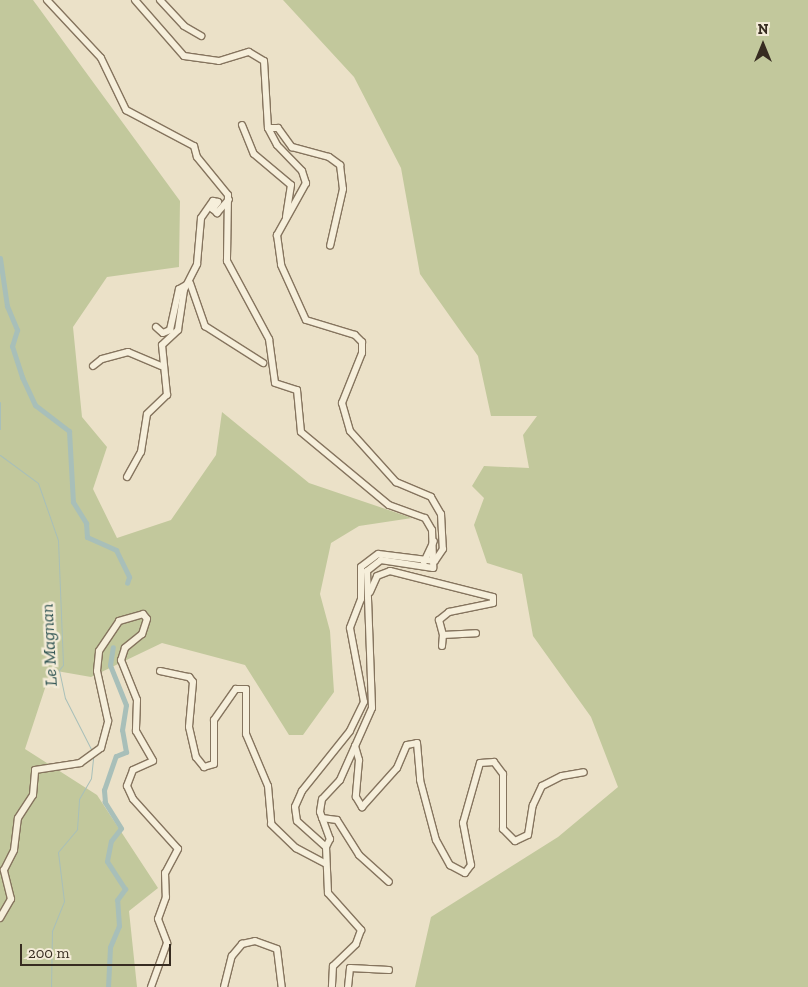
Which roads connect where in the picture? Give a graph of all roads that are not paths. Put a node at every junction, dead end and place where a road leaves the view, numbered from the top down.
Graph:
1 (47, 0) edge
2 (134, 0) edge
3 (160, 0) edge
4 (201, 36) dead end
5 (242, 125) dead end
6 (268, 128) junction
7 (229, 199) junction
8 (286, 217) junction
9 (330, 246) dead end
10 (189, 283) junction
11 (156, 327) dead end
12 (264, 363) dead end
13 (93, 366) dead end
14 (161, 366) junction
15 (127, 477) dead end
16 (434, 541) junction
17 (428, 549) junction
18 (416, 560) junction
19 (435, 561) junction
20 (424, 562) junction
21 (370, 592) junction
22 (476, 633) dead end
23 (442, 635) junction
24 (442, 646) dead end
25 (160, 671) dead end
26 (355, 746) junction
27 (584, 772) dead end
28 (322, 818) junction
29 (326, 847) junction
30 (326, 864) junction
31 (389, 882) dead end
32 (0, 918) edge
33 (389, 970) dead end
34 (151, 987) edge
35 (224, 987) edge
36 (282, 987) edge
37 (332, 987) edge
38 (348, 987) edge

1 - 7 street
2 - 6 street
3 - 4 street
5 - 8 street
6 - 8 street
6 - 9 street
7 - 10 street
7 - 16 street
8 - 19 street
10 - 11 street
10 - 12 street
10 - 14 street
13 - 14 street
14 - 15 street
16 - 17 street
16 - 19 street
17 - 18 street
17 - 20 street
18 - 20 street
18 - 29 street
19 - 20 street
19 - 21 street
21 - 23 street
21 - 26 street
22 - 23 street
23 - 24 street
25 - 30 street
26 - 27 street
26 - 28 street
28 - 29 street
28 - 31 street
29 - 30 street
30 - 37 street
32 - 34 street
33 - 38 street
35 - 36 street

